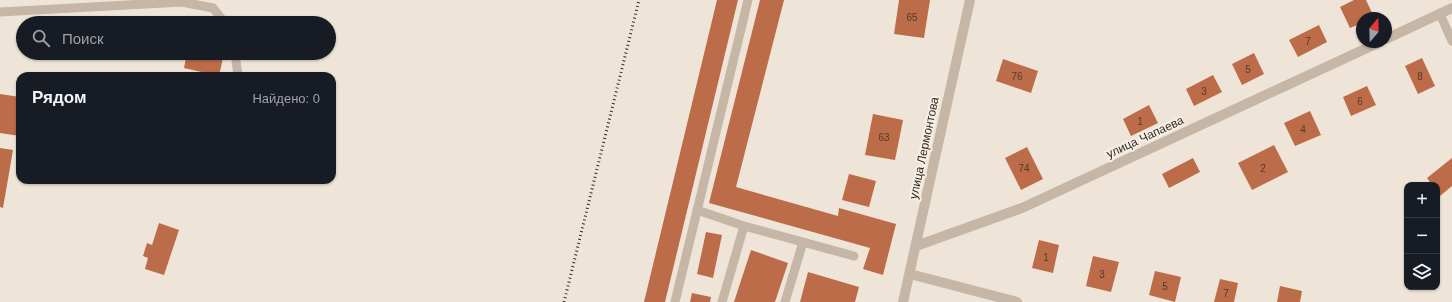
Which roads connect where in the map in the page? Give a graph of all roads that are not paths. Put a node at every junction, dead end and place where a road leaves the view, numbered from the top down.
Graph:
1 (748, 0) edge
2 (970, 0) edge
3 (1452, 8) edge
4 (0, 12) edge
5 (1440, 14) junction
6 (219, 16) edge
7 (1392, 36) edge
8 (1452, 41) edge
9 (1367, 48) edge
10 (236, 60) edge
11 (237, 72) edge
12 (697, 210) junction
13 (744, 226) junction
14 (802, 242) junction
15 (916, 246) junction
16 (854, 256) dead end
17 (910, 274) junction
18 (675, 302) edge
19 (722, 302) edge
20 (785, 302) edge
21 (903, 302) edge
22 (1017, 302) edge

1 - 12 lane
2 - 15 street, улица Лермонтова
3 - 5 street
4 - 6 lane
5 - 7 street
5 - 8 lane
9 - 15 street, улица Чапаева
10 - 11 lane
12 - 13 lane
12 - 18 lane
13 - 14 lane
13 - 19 lane
14 - 16 lane
14 - 20 lane
15 - 17 street, улица Лермонтова
17 - 21 street, улица Лермонтова
17 - 22 street

